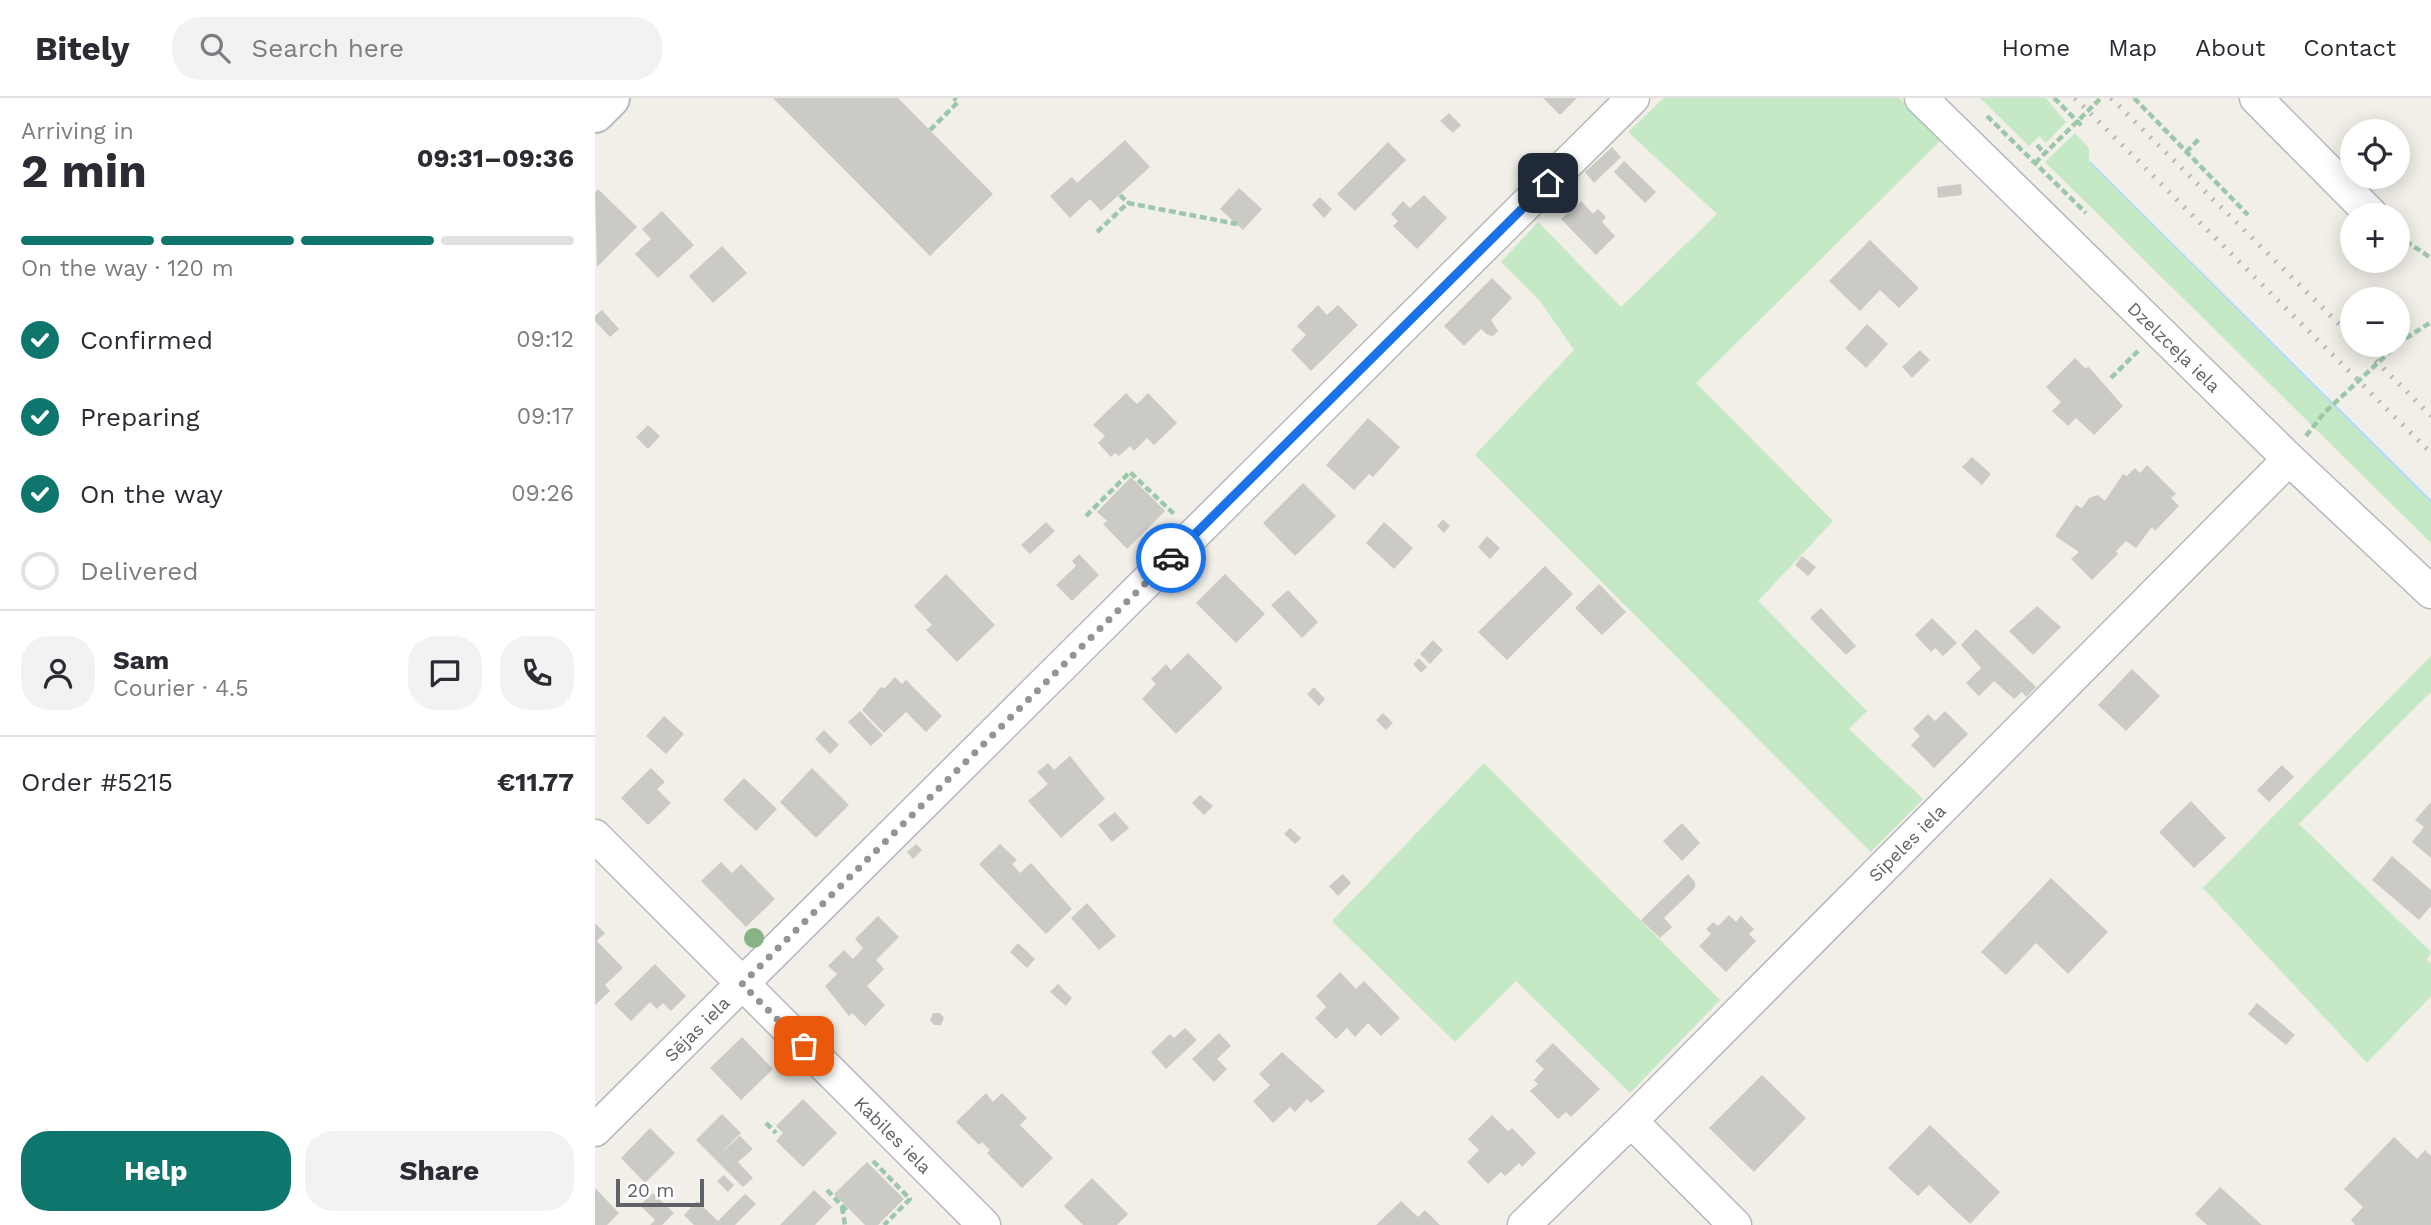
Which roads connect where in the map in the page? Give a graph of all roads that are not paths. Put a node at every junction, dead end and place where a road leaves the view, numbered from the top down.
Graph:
1 (610, 98) edge
2 (1633, 98) edge
3 (1921, 98) edge
4 (2271, 103) edge
5 (595, 113) edge
6 (2361, 203) edge
7 (2289, 459) junction
8 (2431, 592) edge
9 (595, 836) edge
10 (742, 984) junction
11 (1631, 1121) junction
12 (595, 1130) edge
13 (984, 1225) edge
14 (1524, 1225) edge
15 (1735, 1225) edge

1 - 5 main road
2 - 10 street, Sējas iela
3 - 7 street, Dzelzceļa iela
4 - 6 street
7 - 8 street, Dzelzceļa iela
7 - 11 street, Sīpeles iela
9 - 10 street, Kabiles iela
10 - 12 street, Sējas iela
10 - 13 street, Kabiles iela
11 - 14 street, Sīpeles iela
11 - 15 street

